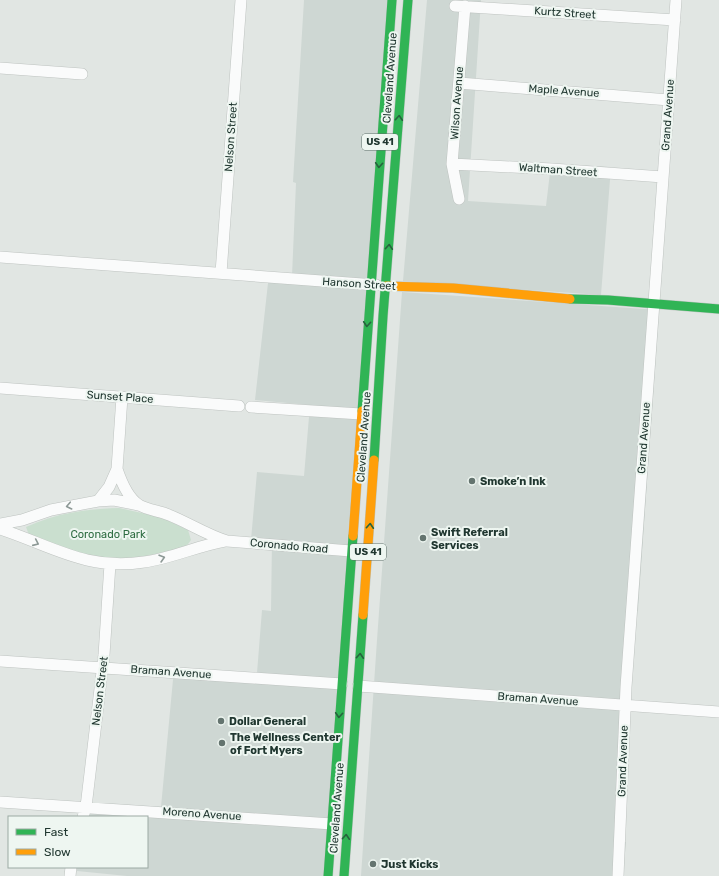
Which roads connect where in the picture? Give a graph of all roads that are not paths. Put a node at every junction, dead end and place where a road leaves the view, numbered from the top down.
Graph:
1 (241, 0) edge
2 (392, 0) edge
3 (408, 0) edge
4 (676, 0) edge
5 (460, 6) joint
6 (675, 20) junction
7 (0, 68) edge
8 (82, 74) dead end
9 (459, 83) junction
10 (669, 100) junction
11 (452, 164) junction
12 (663, 177) junction
13 (459, 199) dead end
14 (0, 257) edge
15 (221, 273) junction
16 (370, 285) junction
17 (386, 286) junction
18 (653, 304) junction
19 (719, 309) edge
20 (0, 388) edge
21 (122, 397) junction
22 (239, 406) dead end
23 (251, 406) dead end
24 (361, 414) junction
25 (117, 469) junction
26 (98, 501) junction
27 (140, 505) junction
28 (0, 524) edge
29 (0, 528) edge
30 (196, 528) junction
31 (227, 541) junction
32 (195, 549) junction
33 (352, 551) junction
34 (110, 564) junction
35 (344, 648) junction
36 (0, 661) edge
37 (103, 668) junction
38 (342, 684) junction
39 (358, 686) junction
40 (625, 706) junction
41 (719, 712) edge
42 (355, 722) junction
43 (0, 802) edge
44 (84, 812) edge
45 (332, 824) junction
46 (328, 876) edge
47 (344, 876) edge
48 (618, 876) edge

1 - 15 street, Nelson Street
2 -> 16 main road, Cleveland Avenue / US 41
17 -> 3 main road, Cleveland Avenue / US 41
4 - 6 street, Grand Avenue
5 - 6 street, Kurtz Street
5 - 9 street, Wilson Avenue
6 - 10 street, Grand Avenue
7 - 8 street
9 - 10 street, Maple Avenue
9 - 11 street, Wilson Avenue
10 - 12 street, Grand Avenue
11 - 12 street, Waltman Street
11 - 13 street, Wilson Avenue
12 - 18 street, Grand Avenue
14 - 15 street, Hanson Street
15 - 16 street, Hanson Street
16 - 17 street, Hanson Street
16 -> 24 main road, Cleveland Avenue / US 41
17 - 18 main road, Hanson Street
39 -> 17 main road, Cleveland Avenue / US 41
18 - 19 main road, Hanson Street
18 - 40 street, Grand Avenue
20 - 21 street, Sunset Place
21 - 22 street, Sunset Place
21 - 25 street
23 - 24 street
24 - 33 main road, Cleveland Avenue / US 41
25 - 26 street
25 - 27 street, Coronado Road
26 - 27 street, Coronado Road
26 -> 28 street, Coronado Road
27 - 30 street, Coronado Road
29 -> 34 street, Coronado Road
30 - 31 street, Coronado Road
30 - 32 street
31 - 32 street, Coronado Road
31 - 33 street, Coronado Road
34 -> 32 street, Coronado Road
33 - 35 main road, Cleveland Avenue / US 41
34 - 37 street, Nelson Street
35 - 38 main road, Cleveland Avenue / US 41
35 - 39 main road
36 - 37 street, Braman Avenue
37 - 38 street, Braman Avenue
37 - 44 street, Nelson Street
38 - 42 main road
38 -> 45 main road, Cleveland Avenue / US 41
39 - 40 street, Braman Avenue
39 - 42 main road, Cleveland Avenue / US 41
40 - 41 street, Braman Avenue
40 - 48 street, Grand Avenue
47 -> 42 main road, Cleveland Avenue / US 41
43 - 44 street, Moreno Avenue
44 - 45 street, Moreno Avenue
45 - 46 main road, Cleveland Avenue / US 41

